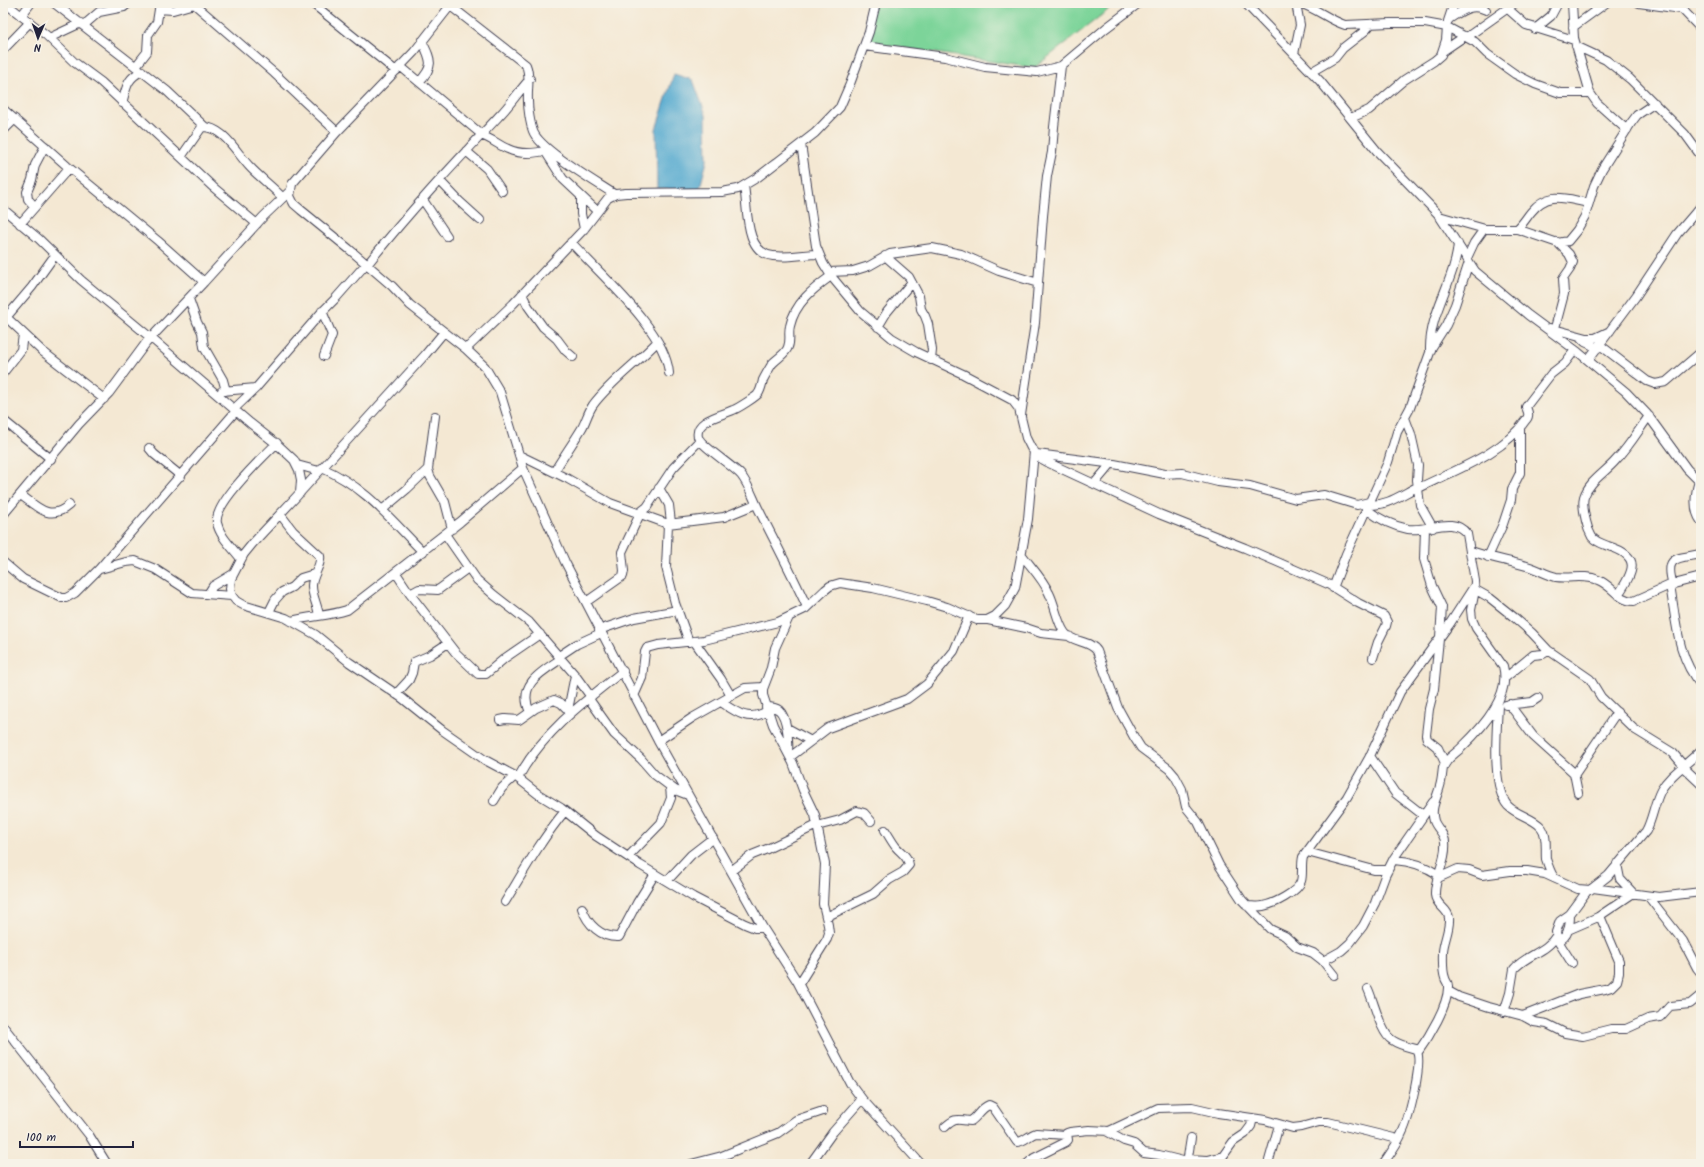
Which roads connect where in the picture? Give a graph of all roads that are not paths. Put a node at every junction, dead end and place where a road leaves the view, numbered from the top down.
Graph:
1 (5, 3) edge
2 (32, 3) edge
3 (54, 3) edge
4 (129, 3) edge
5 (194, 3) edge
6 (312, 3) edge
7 (876, 3) edge
8 (1139, 3) edge
9 (1245, 3) edge
10 (1296, 3) edge
11 (1454, 3) edge
12 (1515, 3) edge
13 (1558, 3) edge
14 (1572, 3) edge
15 (1606, 3) edge
16 (1640, 3) edge
17 (1303, 4) edge
18 (449, 5) edge
19 (160, 6) edge
20 (1679, 6) edge
21 (1508, 9) junction
22 (1486, 10) dead end
23 (21, 16) junction
24 (30, 22) junction
25 (83, 24) junction
26 (1371, 24) junction
27 (1447, 24) junction
28 (1572, 27) junction
29 (1535, 29) junction
30 (1701, 30) edge
31 (1466, 36) junction
32 (49, 38) junction
33 (422, 41) junction
34 (1575, 43) junction
35 (864, 46) junction
36 (3, 50) edge
37 (1443, 51) junction
38 (1294, 54) junction
39 (1061, 66) junction
40 (139, 69) junction
41 (398, 69) junction
42 (1311, 72) junction
43 (530, 79) junction
44 (419, 82) junction
45 (1590, 93) junction
46 (122, 103) junction
47 (1655, 103) junction
48 (3, 109) edge
49 (1351, 118) junction
50 (15, 119) junction
51 (205, 127) junction
52 (1627, 130) junction
53 (3, 132) edge
54 (337, 132) junction
55 (481, 134) junction
56 (802, 144) junction
57 (45, 146) junction
58 (466, 151) junction
59 (547, 151) junction
60 (1701, 156) edge
61 (181, 157) junction
62 (69, 168) junction
63 (440, 181) junction
64 (744, 186) junction
65 (290, 190) junction
66 (502, 191) dead end
67 (614, 194) junction
68 (581, 196) junction
69 (283, 198) junction
70 (423, 200) junction
71 (1589, 203) junction
72 (1701, 206) edge
73 (35, 207) junction
74 (3, 209) edge
75 (597, 211) junction
76 (1439, 216) junction
77 (480, 220) dead end
78 (20, 224) junction
79 (256, 224) junction
80 (584, 229) junction
81 (1484, 229) junction
82 (1517, 229) junction
83 (447, 236) dead end
84 (571, 242) junction
85 (1557, 242) junction
86 (1458, 244) junction
87 (819, 254) junction
88 (55, 255) junction
89 (885, 256) junction
90 (1468, 260) junction
91 (367, 264) junction
92 (830, 274) junction
93 (204, 282) junction
94 (1038, 282) junction
95 (911, 283) junction
96 (522, 294) junction
97 (189, 299) junction
98 (322, 311) junction
99 (5, 319) edge
100 (878, 327) junction
101 (1544, 327) junction
102 (1555, 328) junction
103 (1610, 331) junction
104 (444, 332) junction
105 (23, 334) junction
106 (1580, 337) junction
107 (151, 338) junction
108 (657, 342) junction
109 (1599, 346) junction
110 (466, 349) junction
111 (1575, 350) junction
112 (1701, 352) edge
113 (1430, 354) junction
114 (324, 356) dead end
115 (573, 357) dead end
116 (931, 360) junction
117 (1588, 360) junction
118 (3, 373) edge
119 (669, 373) dead end
120 (256, 388) junction
121 (214, 391) junction
122 (227, 391) junction
123 (104, 399) junction
124 (233, 408) junction
125 (435, 416) dead end
126 (1020, 416) junction
127 (1649, 416) junction
128 (1404, 418) junction
129 (3, 421) edge
130 (1520, 429) junction
131 (700, 440) junction
132 (276, 443) junction
133 (149, 448) dead end
134 (1036, 453) junction
135 (519, 455) junction
136 (51, 459) junction
137 (1111, 464) junction
138 (297, 465) junction
139 (523, 468) junction
140 (321, 469) junction
141 (428, 469) junction
142 (554, 472) junction
143 (181, 476) junction
144 (1700, 482) edge
145 (1094, 484) junction
146 (659, 488) junction
147 (1417, 488) junction
148 (300, 493) junction
149 (21, 495) junction
150 (756, 504) junction
151 (69, 505) dead end
152 (1368, 505) junction
153 (382, 510) junction
154 (280, 514) junction
155 (639, 514) junction
156 (3, 515) edge
157 (1700, 517) edge
158 (670, 524) junction
159 (1429, 528) junction
160 (449, 531) junction
161 (1471, 551) junction
162 (423, 552) junction
163 (1701, 554) edge
164 (1022, 555) junction
165 (1488, 557) junction
166 (241, 559) junction
167 (3, 562) edge
168 (468, 568) junction
169 (99, 569) junction
170 (396, 573) junction
171 (233, 574) junction
172 (314, 574) junction
173 (1701, 577) edge
174 (1671, 585) junction
175 (1333, 588) junction
176 (1474, 588) junction
177 (208, 594) junction
178 (410, 594) junction
179 (1618, 595) junction
180 (232, 596) junction
181 (586, 602) junction
182 (807, 607) junction
183 (678, 610) junction
184 (269, 612) junction
185 (319, 616) junction
186 (969, 616) junction
187 (789, 617) junction
188 (988, 620) junction
189 (291, 621) junction
190 (600, 631) junction
191 (540, 634) junction
192 (1069, 636) junction
193 (1439, 638) junction
194 (692, 641) junction
195 (448, 643) junction
196 (1548, 650) junction
197 (560, 658) junction
198 (1373, 658) dead end
199 (623, 671) junction
200 (575, 675) junction
201 (1505, 678) junction
202 (1701, 685) edge
203 (763, 687) junction
204 (585, 690) junction
205 (396, 694) junction
206 (572, 694) junction
207 (634, 696) junction
208 (730, 696) junction
209 (590, 698) junction
210 (1538, 698) dead end
211 (557, 700) junction
212 (1498, 700) junction
213 (722, 702) junction
214 (1509, 704) junction
215 (1498, 708) junction
216 (766, 709) junction
217 (570, 711) junction
218 (530, 712) junction
219 (1617, 712) junction
220 (500, 720) dead end
221 (787, 728) junction
222 (658, 741) junction
223 (811, 741) junction
224 (1701, 750) edge
225 (789, 756) junction
226 (1370, 756) junction
227 (1445, 763) junction
228 (1683, 767) junction
229 (1575, 774) junction
230 (516, 777) junction
231 (1701, 784) edge
232 (670, 787) junction
233 (1578, 793) dead end
234 (688, 795) junction
235 (1436, 798) junction
236 (494, 801) dead end
237 (565, 811) junction
238 (1423, 815) junction
239 (871, 821) dead end
240 (817, 826) junction
241 (885, 830) dead end
242 (713, 838) junction
243 (1308, 852) junction
244 (628, 857) junction
245 (1394, 860) junction
246 (1443, 864) junction
247 (1617, 864) junction
248 (1422, 865) junction
249 (1460, 869) junction
250 (1388, 870) junction
251 (731, 871) junction
252 (656, 874) junction
253 (1553, 876) junction
254 (1438, 877) junction
255 (667, 881) junction
256 (1590, 890) junction
257 (1701, 892) edge
258 (1633, 894) junction
259 (1648, 896) junction
260 (506, 902) dead end
261 (1247, 906) junction
262 (582, 908) dead end
263 (1570, 914) junction
264 (1600, 916) junction
265 (826, 917) junction
266 (763, 928) junction
267 (1568, 930) junction
268 (1557, 938) junction
269 (1323, 961) junction
270 (1572, 963) dead end
271 (1701, 973) edge
272 (1334, 975) dead end
273 (799, 984) junction
274 (1368, 989) dead end
275 (1448, 991) junction
276 (1701, 996) edge
277 (1504, 1012) junction
278 (1523, 1016) junction
279 (3, 1026) edge
280 (1418, 1052) junction
281 (862, 1099) junction
282 (824, 1111) dead end
283 (1253, 1118) junction
284 (1279, 1124) junction
285 (945, 1127) dead end
286 (1106, 1131) junction
287 (1066, 1135) junction
288 (1191, 1138) dead end
289 (1398, 1140) junction
290 (724, 1155) junction
291 (1187, 1162) edge
292 (107, 1164) edge
293 (691, 1164) edge
294 (722, 1164) edge
295 (810, 1164) edge
296 (921, 1164) edge
297 (1027, 1164) edge
298 (1268, 1164) edge
299 (1383, 1164) edge

1 - 23 street
2 - 23 street
3 - 25 street
4 - 25 street
5 - 19 street
5 - 54 street
6 - 41 street
7 - 35 street
8 - 39 street
9 - 38 street
10 - 38 street
11 - 27 street
12 - 21 street
13 - 29 street
14 - 28 street
15 - 28 street
16 - 20 street
17 - 26 street
18 - 33 street
18 - 43 street
19 - 40 street
20 - 30 street
21 - 29 street
21 - 31 street
22 - 27 street
23 - 24 street
24 - 32 street
24 - 36 street
25 - 32 street
25 - 40 street
26 - 27 street
26 - 42 street
27 - 31 street
27 - 37 street
28 - 34 street
29 - 34 street
31 - 37 street
31 - 45 street
32 - 46 street
33 - 41 street
33 - 44 street
34 - 45 street
34 - 47 street
35 - 39 street
35 - 56 street
37 - 49 street
38 - 42 street
39 - 94 street
40 - 46 street
40 - 51 street
41 - 44 street
41 - 54 street
42 - 49 street
43 - 55 street
43 - 59 street
44 - 55 street
45 - 52 street
46 - 61 street
47 - 52 street
47 - 60 street
48 - 50 street
49 - 76 street
50 - 53 street
50 - 57 street
51 - 61 street
51 - 69 street
52 - 71 street
54 - 65 street
55 - 58 street
55 - 59 street
56 - 64 street
56 - 87 street
57 - 62 street
57 - 73 street
58 - 63 street
58 - 66 street
59 - 67 street
59 - 68 street
61 - 79 street
62 - 73 street
62 - 93 street
63 - 70 street
63 - 77 street
64 - 67 street
64 - 87 street
65 - 69 street
65 - 91 street
67 - 75 street
68 - 75 street
68 - 80 street
69 - 79 street
70 - 83 street
70 - 91 street
71 - 82 street
71 - 85 street
72 - 103 street
73 - 78 street
74 - 78 street
75 - 80 street
76 - 81 street
76 - 86 street
78 - 88 street
79 - 93 street
80 - 84 street
81 - 82 street
81 - 90 street
82 - 85 street
84 - 96 street
84 - 108 street
85 - 102 street
86 - 90 street
86 - 113 street
87 - 92 street
88 - 99 street
88 - 107 street
89 - 92 street
89 - 94 street
89 - 95 street
90 - 101 street
90 - 113 street
91 - 98 street
91 - 104 street
92 - 100 street
92 - 131 street
93 - 97 street
94 - 126 street
95 - 100 street
95 - 116 street
96 - 110 street
96 - 115 street
97 - 107 street
97 - 122 street
98 - 114 street
98 - 120 street
99 - 105 street
100 - 116 street
101 - 102 street
101 - 111 street
102 - 106 street
103 - 106 street
103 - 109 street
104 - 110 street
104 - 140 street
105 - 118 street
105 - 123 street
106 - 109 street
107 - 121 street
107 - 123 street
108 - 119 street
108 - 142 street
109 - 112 street
109 - 117 street
110 - 135 street
111 - 117 street
111 - 130 street
113 - 128 street
116 - 126 street
117 - 127 street
120 - 122 street
120 - 124 street
121 - 122 street
121 - 124 street
122 - 124 street
123 - 136 street
124 - 132 street
124 - 143 street
125 - 141 street
126 - 134 street
127 - 144 street
127 - 179 street
128 - 147 street
128 - 152 street
129 - 136 street
130 - 147 street
130 - 165 street
131 - 146 street
131 - 150 street
132 - 138 street
132 - 166 street
133 - 143 street
134 - 137 street
134 - 145 street
134 - 164 street
135 - 139 street
135 - 142 street
136 - 149 street
137 - 145 street
137 - 152 street
138 - 140 street
138 - 148 street
139 - 160 street
139 - 181 street
140 - 148 street
140 - 153 street
141 - 153 street
141 - 160 street
142 - 155 street
143 - 169 street
144 - 157 street
145 - 175 street
146 - 155 street
146 - 158 street
147 - 152 street
147 - 159 street
148 - 154 street
149 - 151 street
149 - 156 street
150 - 158 street
150 - 182 street
152 - 159 street
152 - 175 street
153 - 162 street
154 - 166 street
154 - 172 street
155 - 158 street
155 - 181 street
158 - 183 street
159 - 161 street
159 - 193 street
160 - 162 street
160 - 168 street
161 - 165 street
161 - 176 street
162 - 170 street
163 - 174 street
164 - 188 street
164 - 192 street
165 - 179 street
166 - 171 street
167 - 169 street
168 - 178 street
168 - 191 street
169 - 177 street
170 - 178 street
170 - 185 street
171 - 177 street
171 - 180 street
172 - 184 street
172 - 185 street
173 - 174 street
174 - 179 street
174 - 202 street
175 - 198 street
176 - 193 street
176 - 196 street
176 - 201 street
177 - 180 street
178 - 195 street
180 - 184 street
181 - 190 street
182 - 186 street
182 - 187 street
183 - 190 street
183 - 194 street
184 - 189 street
185 - 189 street
186 - 188 street
186 - 223 street
187 - 194 street
187 - 203 street
188 - 192 street
189 - 205 street
190 - 197 street
190 - 199 street
191 - 195 street
191 - 197 street
192 - 261 street
193 - 226 street
193 - 227 street
194 - 207 street
194 - 208 street
195 - 205 street
196 - 201 street
196 - 219 street
197 - 200 street
197 - 218 street
199 - 207 street
199 - 209 street
200 - 204 street
200 - 206 street
201 - 212 street
203 - 208 street
203 - 216 street
204 - 206 street
204 - 209 street
205 - 230 street
206 - 211 street
206 - 217 street
207 - 222 street
208 - 213 street
209 - 217 street
209 - 232 street
210 - 214 street
211 - 217 street
211 - 218 street
212 - 215 street
212 - 227 street
213 - 216 street
213 - 222 street
214 - 215 street
214 - 229 street
215 - 253 street
216 - 221 street
216 - 225 street
217 - 230 street
218 - 220 street
219 - 228 street
219 - 229 street
221 - 223 street
221 - 225 street
222 - 234 street
223 - 225 street
224 - 228 street
225 - 240 street
226 - 238 street
226 - 243 street
227 - 235 street
228 - 231 street
228 - 247 street
229 - 233 street
230 - 236 street
230 - 237 street
232 - 234 street
232 - 244 street
234 - 242 street
235 - 238 street
235 - 246 street
237 - 244 street
237 - 260 street
238 - 245 street
239 - 240 street
240 - 251 street
240 - 265 street
241 - 265 street
242 - 251 street
242 - 255 street
243 - 250 street
243 - 261 street
244 - 252 street
245 - 248 street
245 - 250 street
246 - 248 street
246 - 249 street
246 - 254 street
247 - 256 street
247 - 258 street
248 - 254 street
249 - 253 street
249 - 254 street
250 - 269 street
251 - 266 street
252 - 255 street
252 - 262 street
253 - 256 street
254 - 275 street
255 - 266 street
256 - 258 street
256 - 263 street
257 - 259 street
258 - 259 street
258 - 264 street
259 - 271 street
261 - 269 street
263 - 267 street
263 - 268 street
264 - 267 street
264 - 278 street
265 - 273 street
266 - 273 street
267 - 268 street
268 - 270 street
268 - 277 street
269 - 272 street
273 - 281 street
274 - 280 street
275 - 277 street
275 - 280 street
276 - 278 street
277 - 278 street
279 - 292 street
280 - 289 street
281 - 295 street
281 - 296 street
282 - 290 street
283 - 284 street
283 - 286 street
283 - 291 street
284 - 289 street
284 - 298 street
285 - 287 street
286 - 287 street
286 - 291 street
287 - 297 street
288 - 291 street
289 - 299 street
290 - 293 street
290 - 294 street

